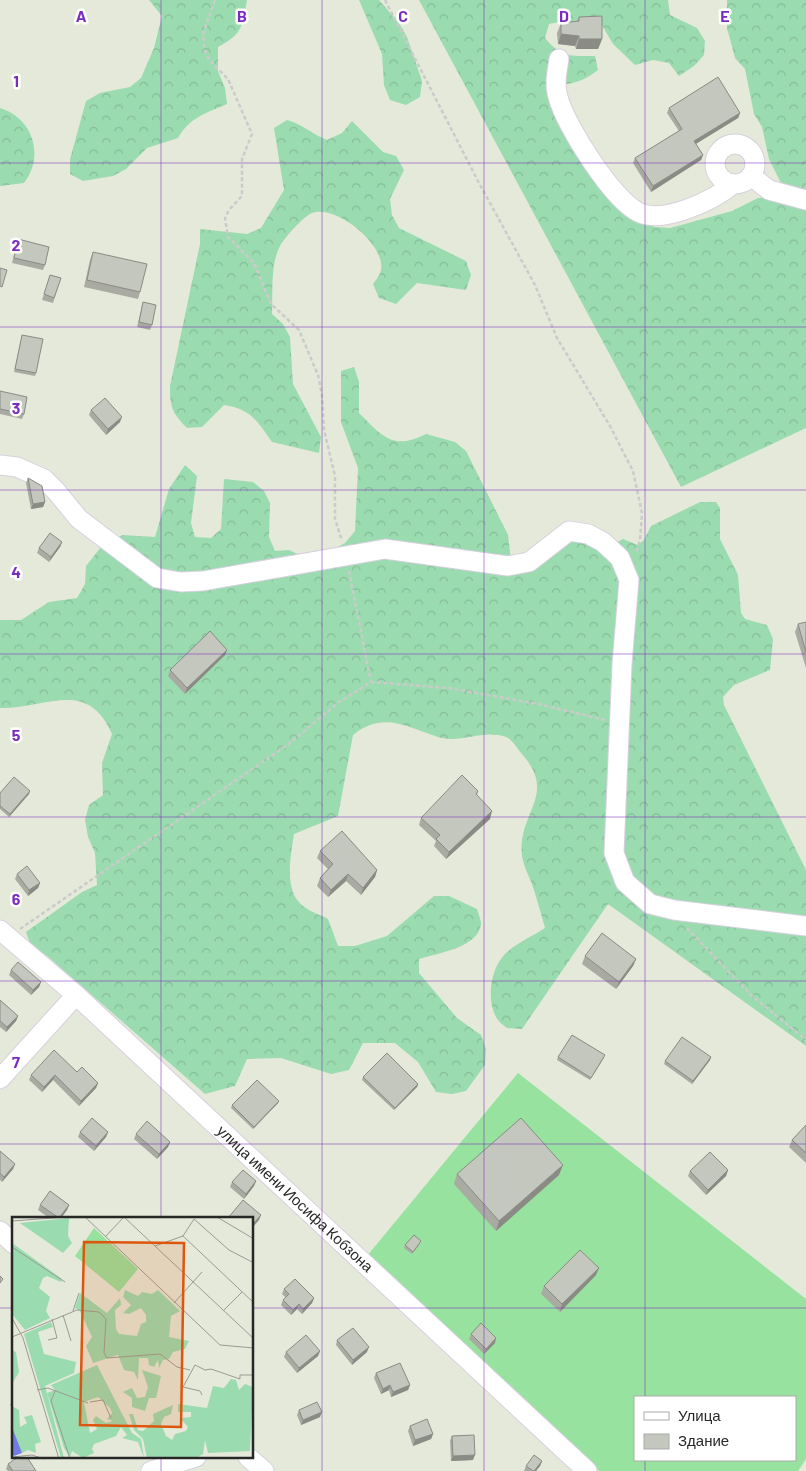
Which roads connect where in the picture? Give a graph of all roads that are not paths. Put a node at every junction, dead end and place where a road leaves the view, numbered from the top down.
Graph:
1 (559, 59) dead end
2 (751, 176) junction
3 (733, 184) junction
4 (806, 200) edge
5 (0, 465) edge
6 (806, 926) edge
7 (4, 933) edge
8 (76, 996) junction
9 (0, 1079) edge
10 (0, 1231) edge
11 (12, 1242) edge
12 (193, 1458) edge
13 (249, 1458) edge
14 (152, 1471) edge
15 (263, 1471) edge
16 (587, 1471) edge

1 - 3 street
2 - 3 street
2 - 3 street
2 - 4 street
5 - 6 street
7 - 8 street, улица имени Иосифа Кобзона
8 - 9 street
8 - 16 street, улица имени Иосифа Кобзона
10 - 11 street
12 - 14 street
13 - 15 street

